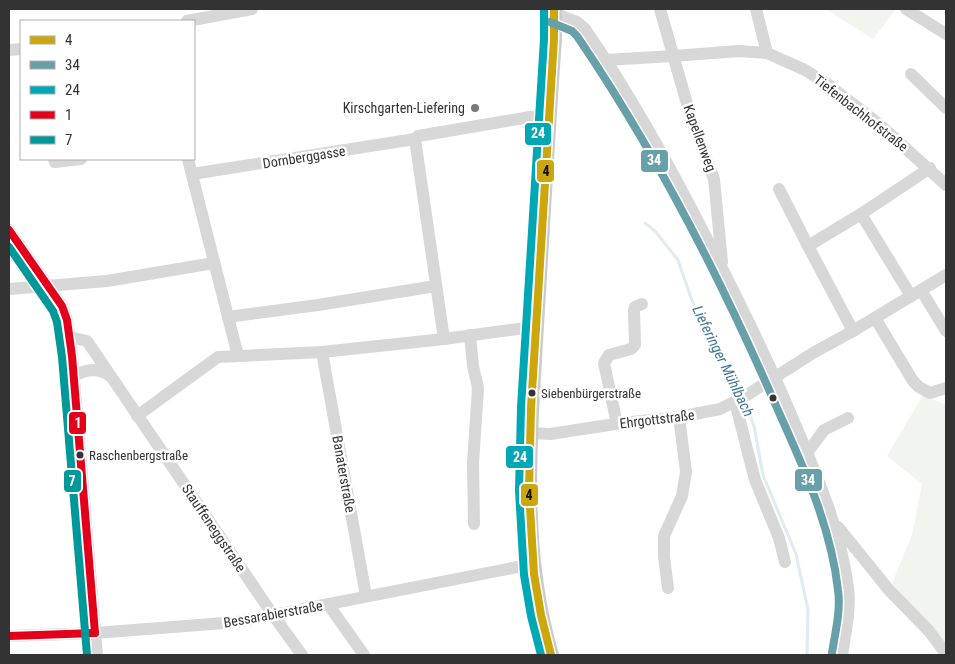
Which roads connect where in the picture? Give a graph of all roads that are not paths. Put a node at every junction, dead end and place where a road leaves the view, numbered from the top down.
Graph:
1 (252, 9) edge
2 (660, 9) edge
3 (756, 9) edge
4 (906, 9) edge
5 (554, 11) edge
6 (192, 20) edge
7 (946, 34) edge
8 (767, 53) junction
9 (673, 56) junction
10 (606, 60) junction
11 (911, 74) dead end
12 (946, 108) edge
13 (549, 118) junction
14 (415, 140) junction
15 (54, 160) edge
16 (72, 160) edge
17 (188, 160) edge
18 (930, 168) junction
19 (192, 174) junction
20 (946, 184) edge
21 (779, 189) dead end
22 (861, 214) junction
23 (9, 230) edge
24 (808, 246) junction
25 (214, 263) junction
26 (723, 271) junction
27 (946, 275) edge
28 (49, 286) junction
29 (436, 286) junction
30 (9, 289) edge
31 (916, 293) junction
32 (642, 304) dead end
33 (228, 317) junction
34 (876, 318) junction
35 (536, 328) junction
36 (853, 331) junction
37 (946, 331) edge
38 (470, 335) junction
39 (70, 337) junction
40 (444, 339) junction
41 (322, 352) junction
42 (238, 356) junction
43 (74, 376) junction
44 (110, 376) junction
45 (775, 378) junction
46 (946, 388) edge
47 (740, 399) junction
48 (138, 416) junction
49 (679, 417) junction
50 (848, 418) dead end
51 (620, 424) junction
52 (530, 433) junction
53 (807, 454) junction
54 (833, 522) junction
55 (474, 524) dead end
56 (785, 562) dead end
57 (533, 564) junction
58 (668, 588) dead end
59 (366, 596) junction
60 (328, 604) junction
61 (273, 615) junction
62 (95, 633) junction
63 (9, 636) edge
64 (946, 654) edge
65 (97, 655) edge
66 (302, 655) edge
67 (364, 655) edge
68 (551, 655) edge
69 (842, 655) edge

1 - 6 street
2 - 9 street, Kapellenweg
3 - 8 street
4 - 7 street
5 - 10 street
5 - 13 main road
8 - 9 street, Tiefenbachhofstraße
8 - 18 street, Tiefenbachhofstraße
9 - 10 street, Tiefenbachhofstraße
9 - 26 street, Kapellenweg
10 - 26 street
11 - 12 street
13 - 14 street, Dornberggasse
13 - 35 main road
14 - 19 street, Dornberggasse
14 - 29 street
15 - 16 street
17 - 19 street
18 - 20 street, Tiefenbachhofstraße
18 - 22 street
19 - 25 street
21 - 24 street
22 - 24 street
22 - 31 street
23 - 28 street
24 - 36 street
25 - 28 street
25 - 33 street
26 - 45 street
27 - 31 street, Ehrgottstraße
28 - 30 street
28 - 39 street
29 - 33 street
29 - 40 street
31 - 34 street, Ehrgottstraße
31 - 37 street
32 - 51 street
33 - 42 street
34 - 36 street, Ehrgottstraße
34 - 46 street
35 - 38 street
35 - 52 main road
36 - 45 street, Ehrgottstraße
38 - 40 street
38 - 55 street
39 - 43 street
39 - 44 street, Stauffeneggstraße
40 - 41 street
41 - 42 street
41 - 59 street, Banaterstraße
42 - 48 street
43 - 44 street
43 - 62 street
44 - 48 street, Stauffeneggstraße
45 - 47 street, Ehrgottstraße
45 - 53 street
47 - 49 street, Ehrgottstraße
47 - 56 street
48 - 61 street, Stauffeneggstraße
49 - 51 street, Ehrgottstraße
49 - 58 street
50 - 53 street
51 - 52 street, Ehrgottstraße
52 - 57 main road
53 - 54 street
54 - 64 street
54 - 69 street
57 - 59 street, Bessarabierstraße
57 - 68 main road
59 - 60 street, Bessarabierstraße
60 - 61 street, Bessarabierstraße
60 - 67 street
61 - 62 street, Bessarabierstraße
61 - 66 street, Stauffeneggstraße
62 - 63 street, Bessarabierstraße
62 - 65 street

